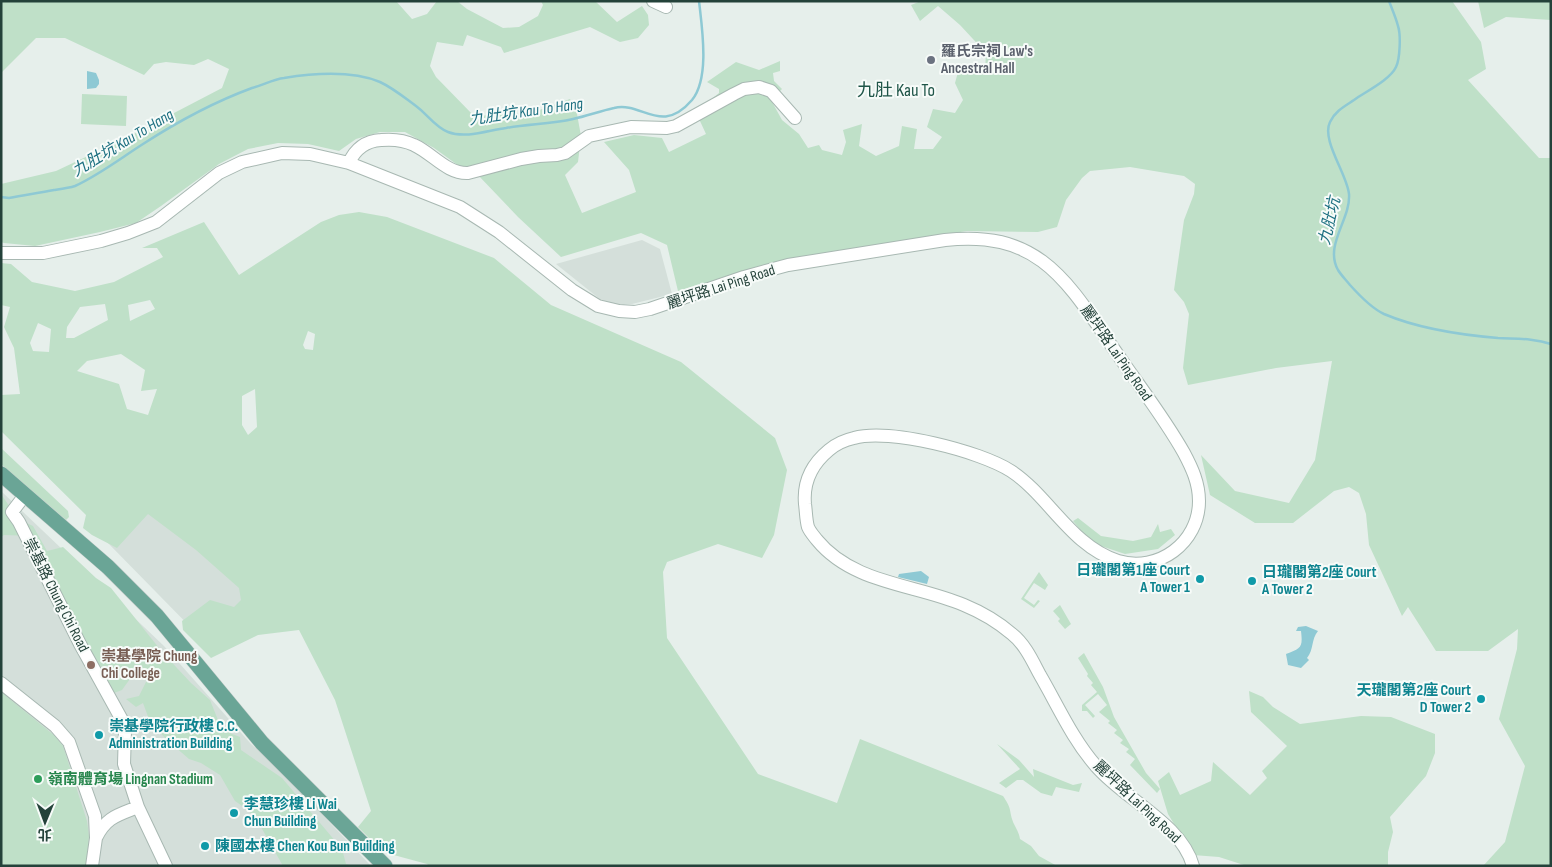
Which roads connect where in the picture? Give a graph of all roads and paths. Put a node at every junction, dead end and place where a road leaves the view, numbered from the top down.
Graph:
1 (654, 1) edge
2 (666, 7) dead end
3 (795, 118) dead end
4 (349, 163) junction
5 (1, 253) edge
6 (1, 474) edge
7 (25, 495) junction
8 (1, 683) edge
9 (138, 807) junction
10 (93, 808) junction
11 (111, 817) junction
12 (96, 838) junction
13 (92, 866) edge
14 (166, 866) edge
15 (385, 866) edge
16 (1193, 866) edge

1 - 2 street
3 - 4 street
4 - 5 street, 麗坪路 Lai Ping Road
4 - 16 street, 麗坪路 Lai Ping Road
6 - 7 main road
7 - 9 street, 崇基路 Chung Chi Road
7 - 15 main road
8 - 10 street
9 - 11 street
9 - 14 street, 崇基路 Chung Chi Road
10 - 11 street
10 - 12 street
11 - 12 street
12 - 13 street

